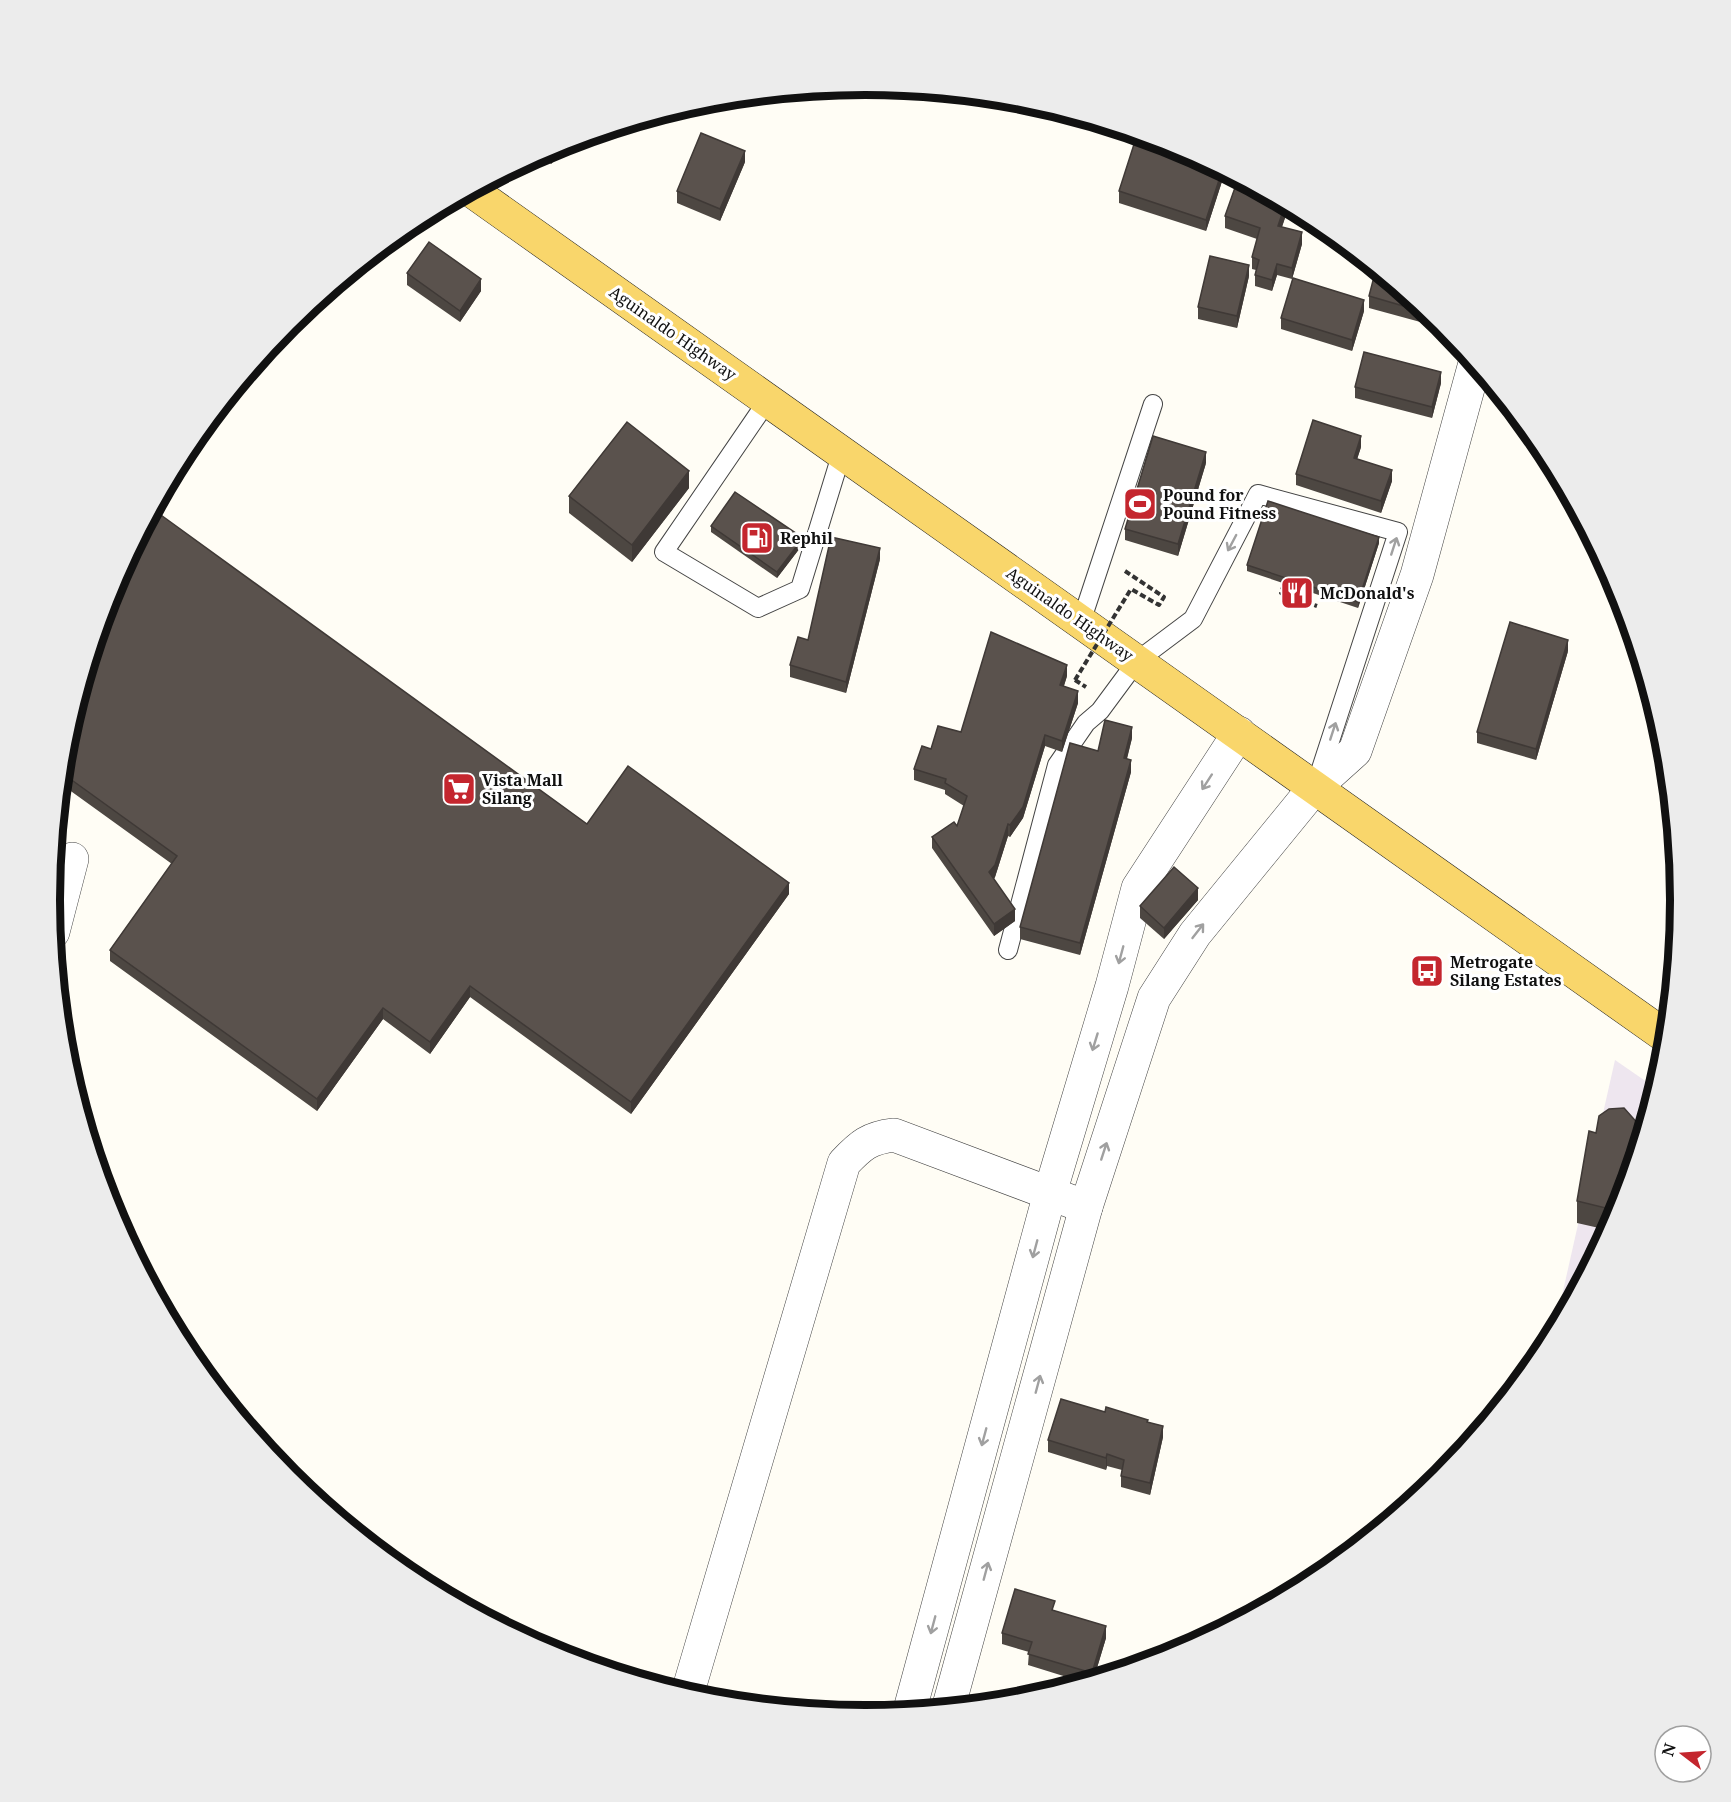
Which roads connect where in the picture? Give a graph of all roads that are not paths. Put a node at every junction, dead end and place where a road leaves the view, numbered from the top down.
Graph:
1 (478, 195) edge
2 (1473, 372) edge
3 (768, 400) junction
4 (1153, 404) dead end
5 (842, 452) junction
6 (1082, 622) junction
7 (1137, 661) junction
8 (1239, 733) junction
9 (1315, 787) junction
10 (72, 859) dead end
11 (60, 905) edge
12 (1008, 950) dead end
13 (1660, 1032) edge
14 (1050, 1192) junction
15 (1086, 1207) junction
16 (689, 1687) edge
17 (950, 1702) edge
18 (911, 1705) edge

1 - 3 main road, Aguinaldo Highway
2 - 9 street
3 - 5 main road, Aguinaldo Highway
3 - 5 lane
4 - 6 lane
5 - 6 main road, Aguinaldo Highway
6 - 7 main road, Aguinaldo Highway
7 - 8 main road, Aguinaldo Highway
9 -> 7 lane
7 - 12 lane
8 - 9 main road, Aguinaldo Highway
8 -> 14 street
9 - 13 main road, Aguinaldo Highway
15 -> 9 street
10 - 11 street
14 - 15 street
14 - 16 street
14 -> 18 street
17 -> 15 street

